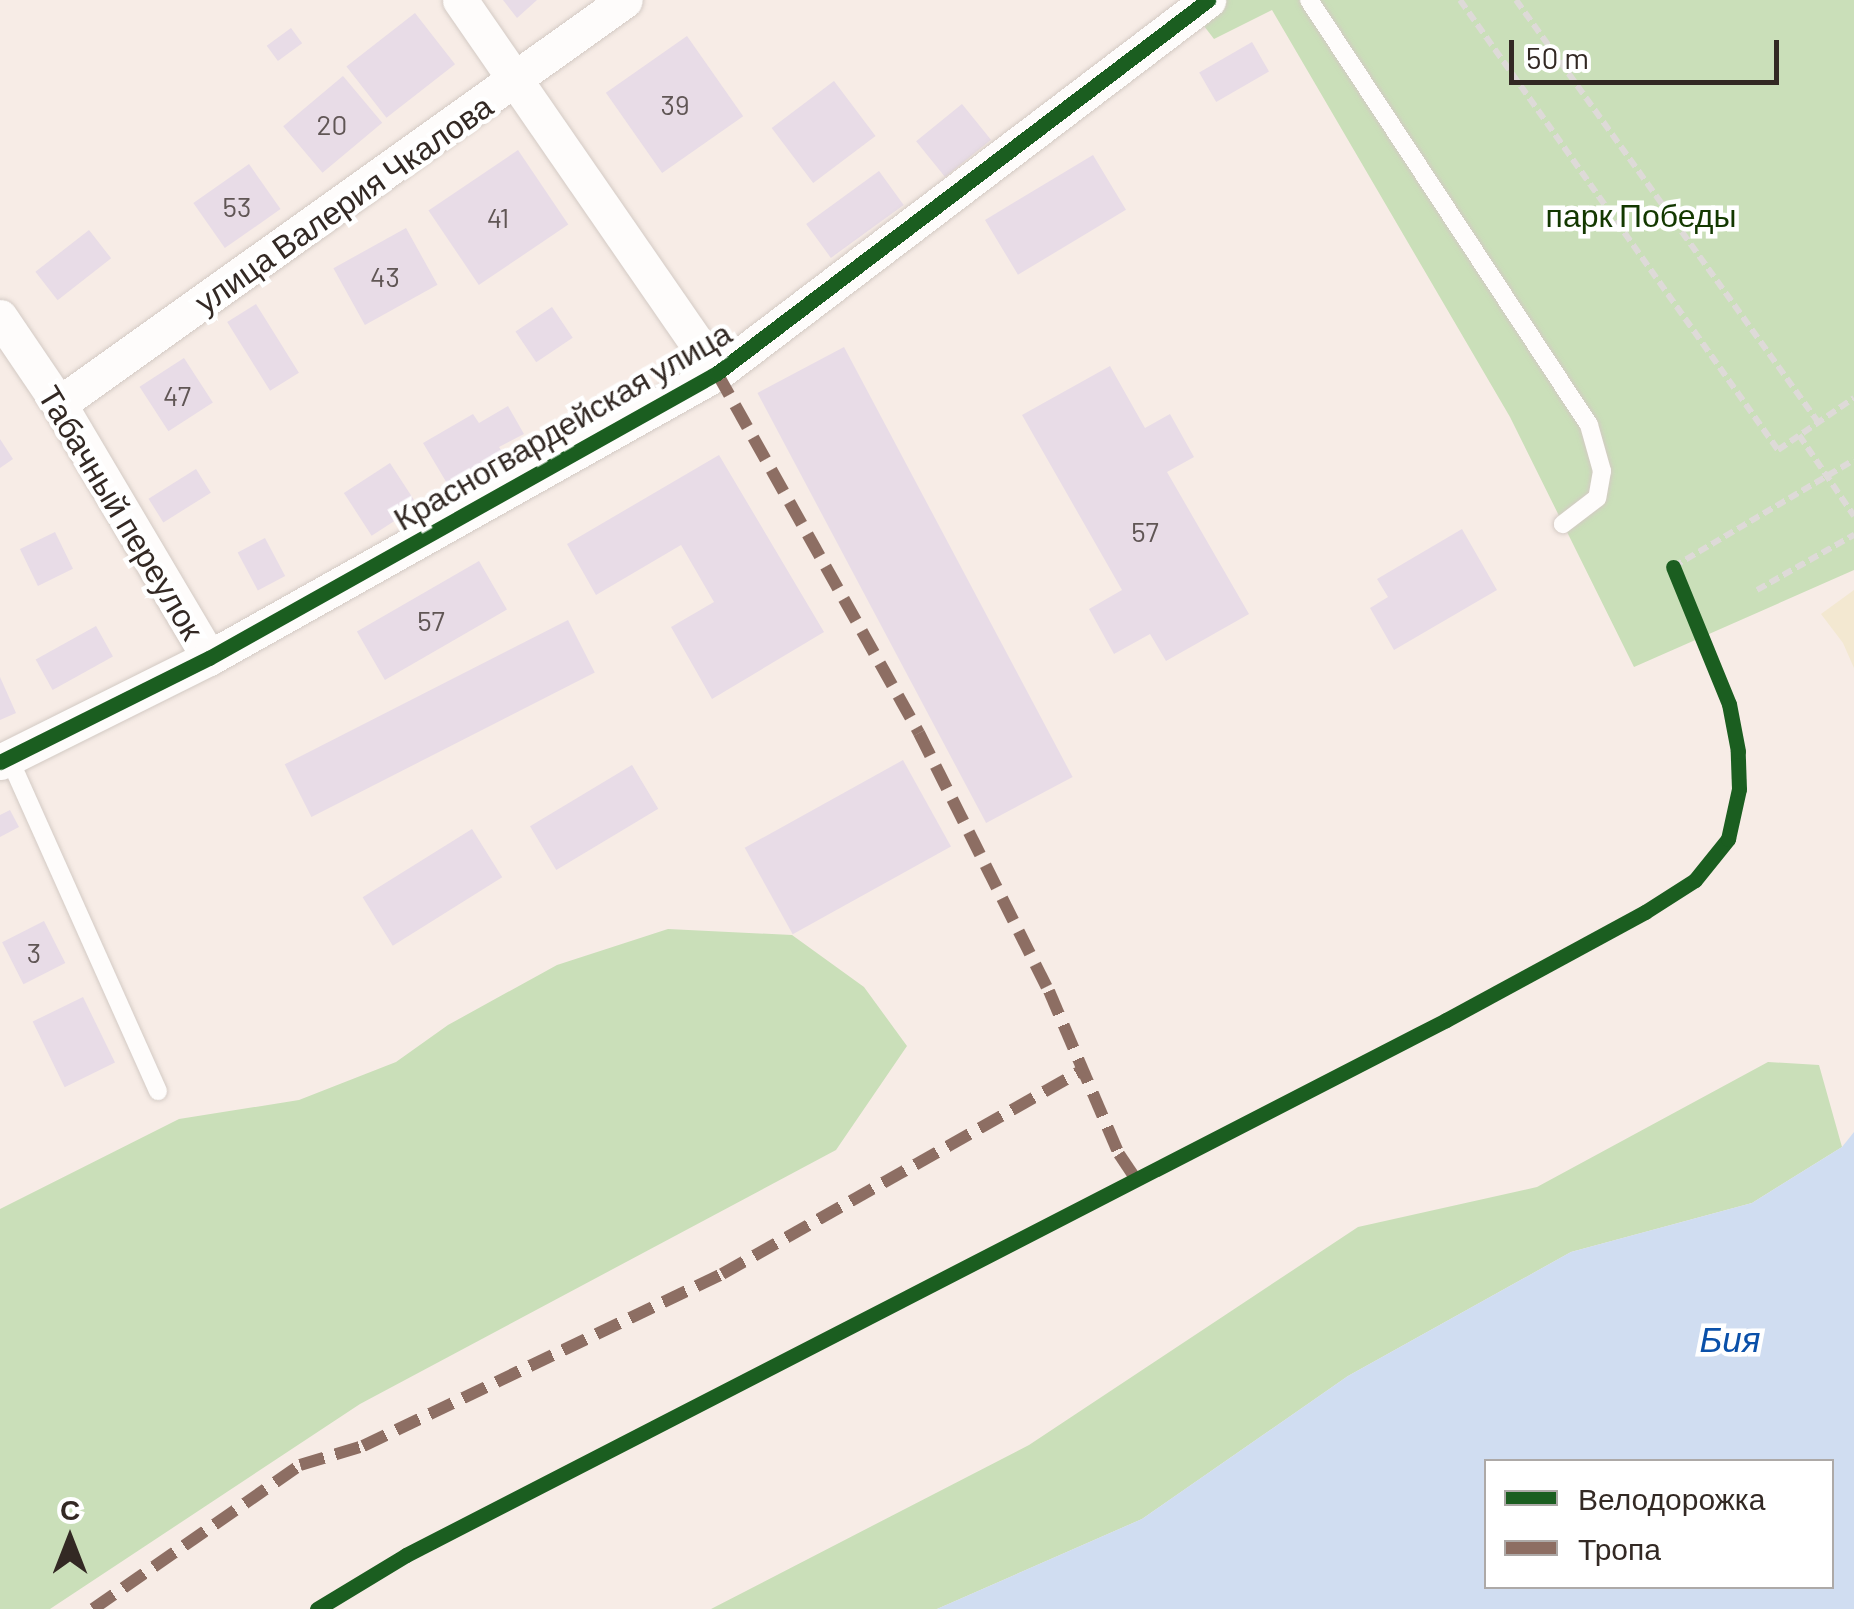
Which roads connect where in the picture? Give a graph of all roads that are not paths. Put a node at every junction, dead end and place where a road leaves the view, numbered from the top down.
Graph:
1 (460, 0) edge
2 (624, 0) edge
3 (1208, 0) edge
4 (1309, 0) edge
5 (515, 81) junction
6 (0, 317) edge
7 (717, 373) junction
8 (59, 404) junction
9 (1563, 524) dead end
10 (209, 658) junction
11 (4, 760) edge
12 (158, 1090) dead end

1 - 5 street
2 - 5 street, улица Валерия Чкалова
3 - 7 street, Красногвардейская улица
4 - 9 lane
5 - 7 street
5 - 8 street, улица Валерия Чкалова
6 - 8 street, Табачный переулок
7 - 10 street, Красногвардейская улица
8 - 10 street, Табачный переулок
10 - 11 street, Красногвардейская улица
11 - 12 lane

